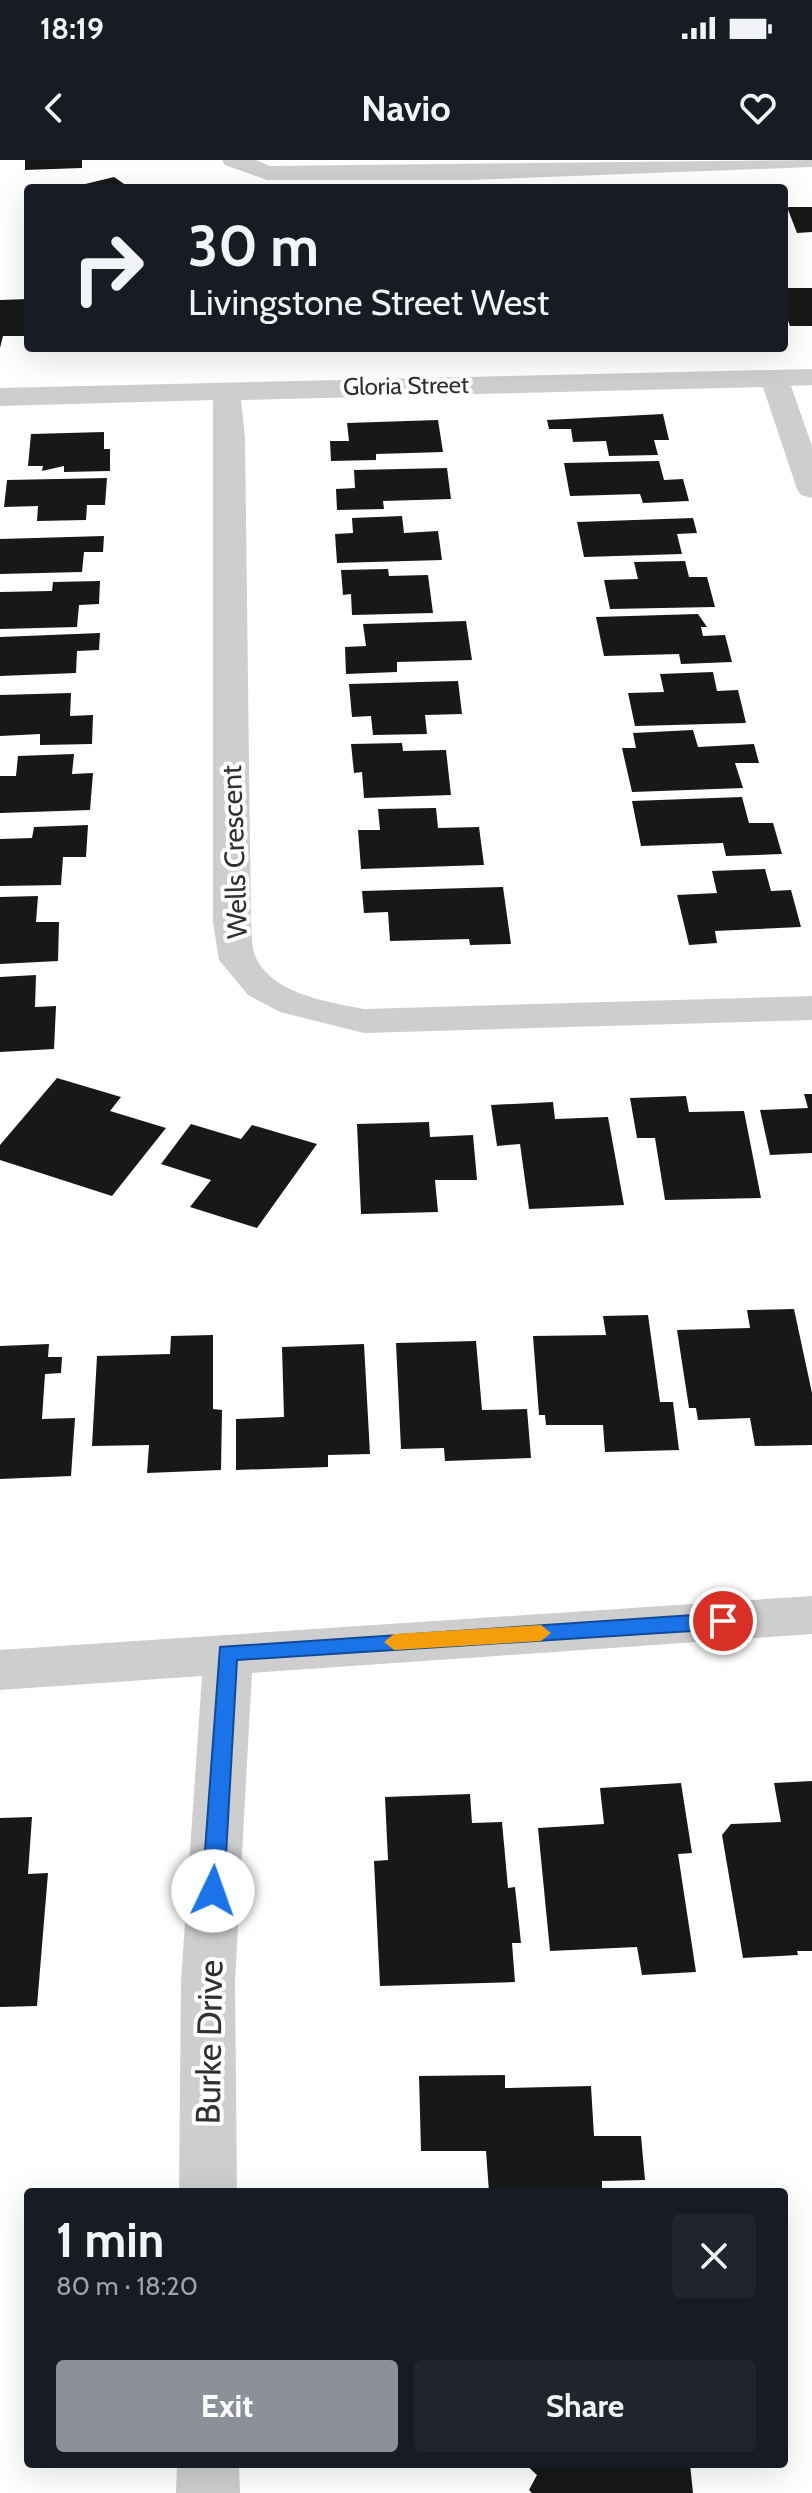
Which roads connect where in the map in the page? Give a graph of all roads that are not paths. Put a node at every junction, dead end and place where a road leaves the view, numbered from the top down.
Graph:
1 (234, 160) edge
2 (812, 160) edge
3 (812, 377) edge
4 (774, 378) junction
5 (226, 390) junction
6 (0, 397) edge
7 (812, 489) edge
8 (812, 1008) edge
9 (812, 1615) edge
10 (228, 1652) junction
11 (0, 1670) edge
12 (208, 2188) edge
13 (208, 2468) edge
14 (208, 2493) edge

1 - 2 street
3 - 4 street, Gloria Street
4 - 5 street, Gloria Street
4 - 7 street
5 - 6 street, Gloria Street
5 - 8 street, Wells Crescent
9 - 10 street
10 - 11 street
10 - 12 street, Burke Drive
13 - 14 street

